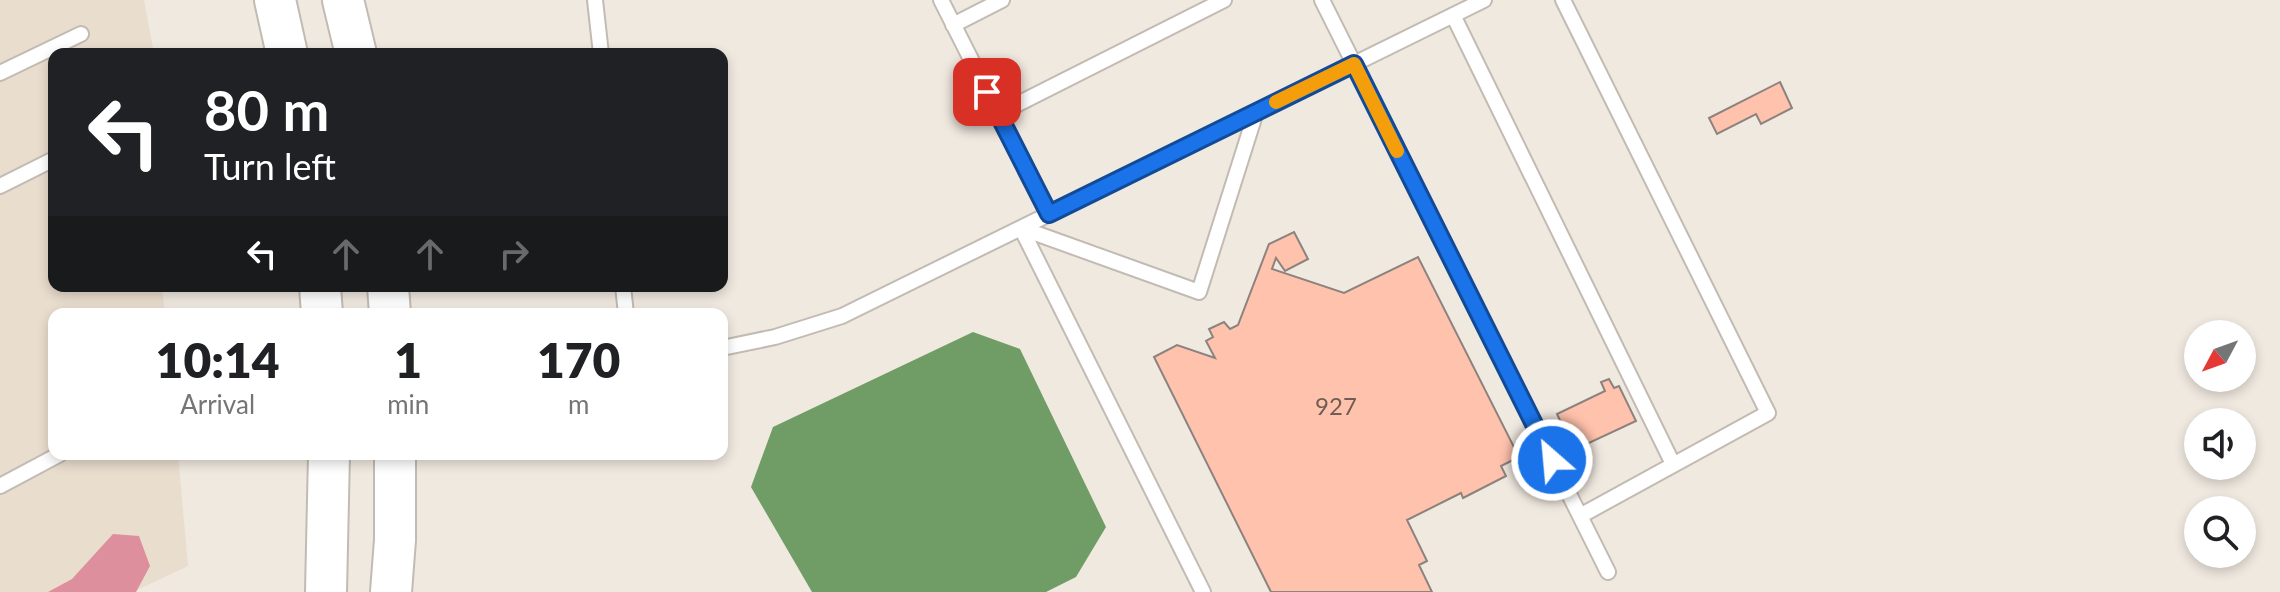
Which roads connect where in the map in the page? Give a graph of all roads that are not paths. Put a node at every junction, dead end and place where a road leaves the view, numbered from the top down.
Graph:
1 (275, 0) edge
2 (343, 0) edge
3 (595, 0) edge
4 (941, 0) edge
5 (1002, 0) edge
6 (1224, 0) edge
7 (1322, 0) edge
8 (1484, 0) edge
9 (1563, 0) edge
10 (1453, 15) junction
11 (953, 25) junction
12 (81, 34) dead end
13 (52, 48) edge
14 (286, 48) edge
15 (355, 48) edge
16 (600, 48) edge
17 (48, 50) edge
18 (1354, 64) junction
19 (0, 73) edge
20 (1256, 112) junction
21 (998, 114) junction
22 (48, 162) edge
23 (0, 186) edge
24 (1049, 214) junction
25 (1021, 228) junction
26 (728, 347) edge
27 (49, 460) edge
28 (329, 460) edge
29 (395, 460) edge
30 (1673, 464) junction
31 (0, 486) edge
32 (1580, 516) junction
33 (1608, 572) dead end
34 (326, 592) edge
35 (391, 592) edge
36 (1203, 592) edge

1 - 14 main road
2 - 15 main road
3 - 16 lane
4 - 11 lane
5 - 11 lane
6 - 21 lane
7 - 18 lane
8 - 10 lane
9 - 30 lane
10 - 18 lane
10 - 30 lane
11 - 21 lane
12 - 13 lane
17 - 19 lane
18 - 20 lane
18 - 32 lane
20 - 24 lane
20 - 25 lane
21 - 24 lane
22 - 23 lane
24 - 25 lane
25 - 26 lane
25 - 36 lane
27 - 31 lane
28 - 34 main road
29 - 35 main road
30 - 32 lane
32 - 33 lane

